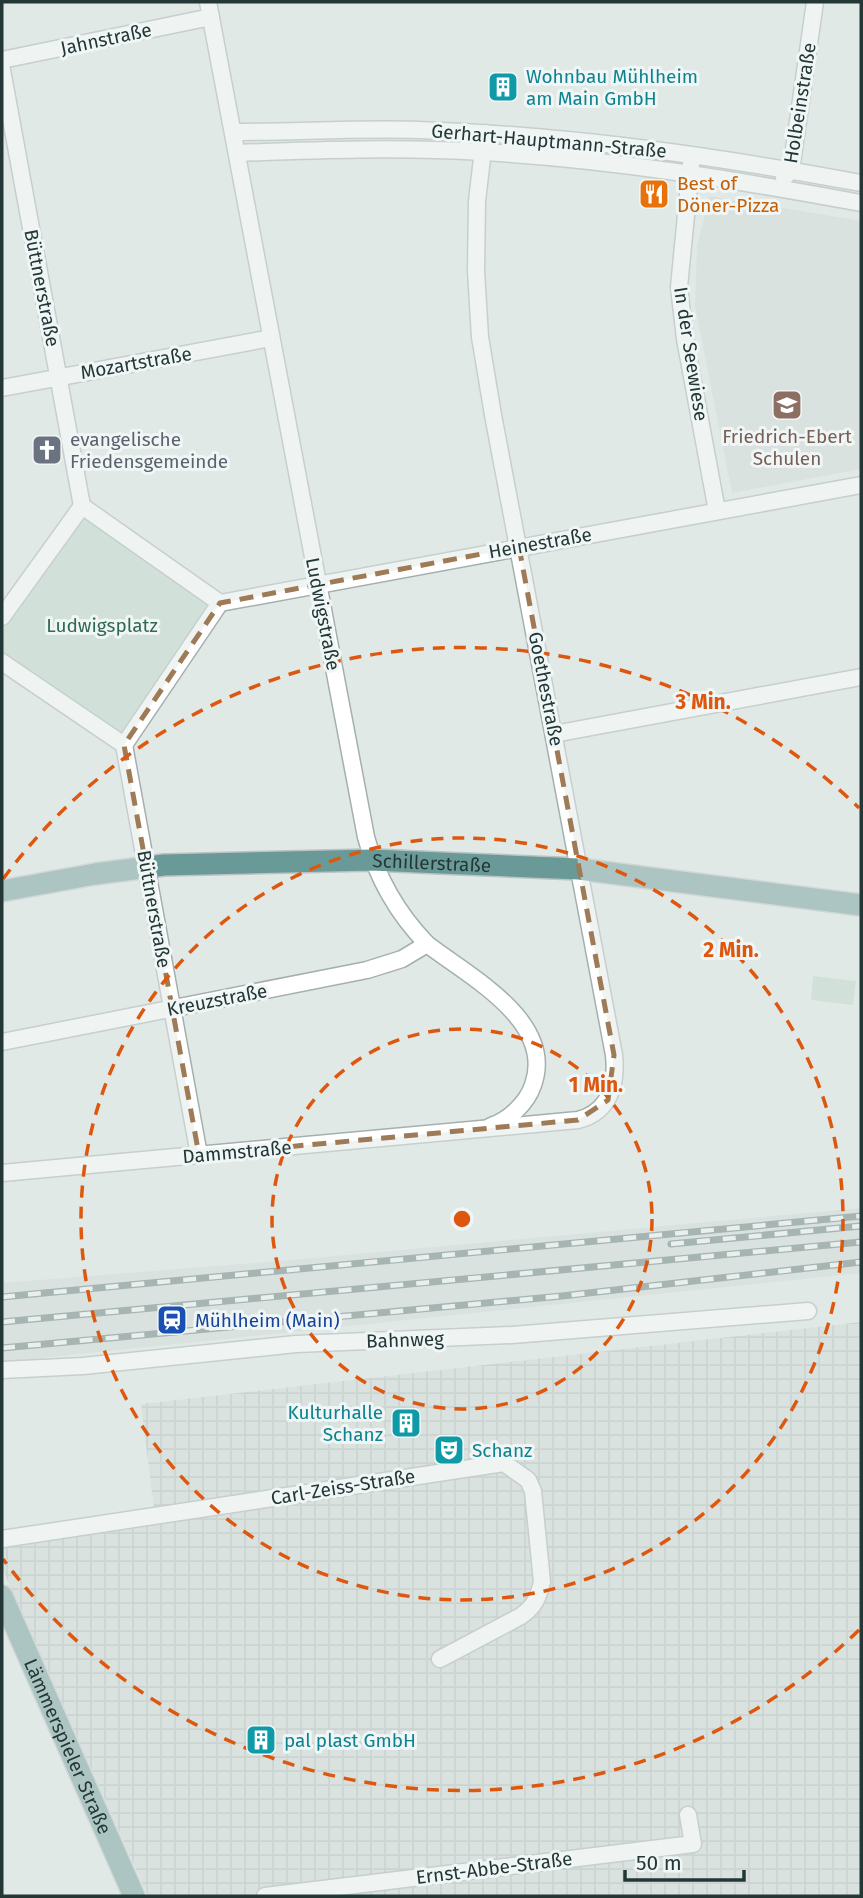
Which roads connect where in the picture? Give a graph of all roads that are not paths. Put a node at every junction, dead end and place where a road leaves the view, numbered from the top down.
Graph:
1 (815, 2) edge
2 (210, 9) edge
3 (2, 60) edge
4 (2, 70) edge
5 (234, 132) junction
6 (485, 133) junction
7 (483, 152) junction
8 (238, 153) junction
9 (692, 155) junction
10 (791, 170) junction
11 (690, 173) junction
12 (861, 183) edge
13 (762, 185) junction
14 (861, 203) edge
15 (271, 338) junction
16 (59, 377) junction
17 (2, 387) edge
18 (861, 485) edge
19 (82, 506) junction
20 (717, 511) junction
21 (519, 547) junction
22 (318, 585) junction
23 (220, 603) junction
24 (2, 617) edge
25 (2, 662) edge
26 (861, 677) edge
27 (554, 734) junction
28 (124, 745) junction
29 (372, 860) junction
30 (146, 867) junction
31 (579, 869) junction
32 (2, 891) edge
33 (861, 905) edge
34 (427, 944) junction
35 (172, 1008) junction
36 (2, 1042) edge
37 (472, 1131) junction
38 (199, 1155) junction
39 (2, 1173) edge
40 (808, 1311) dead end
41 (2, 1370) edge
42 (2, 1539) edge
43 (2, 1595) edge
44 (440, 1659) dead end
45 (688, 1815) dead end
46 (134, 1896) edge
47 (265, 1896) edge

1 - 10 street, Holbeinstraße
2 - 3 street, Jahnstraße
2 - 5 street, Ludwigstraße
4 - 16 street, Büttnerstraße
5 - 6 street, Gerhart-Hauptmann-Straße
5 - 8 street, Ludwigstraße
6 - 7 street, Goethestraße
6 - 9 street, Gerhart-Hauptmann-Straße
7 - 8 street, Gerhart-Hauptmann-Straße
7 - 11 street, Gerhart-Hauptmann-Straße
7 - 21 street, Goethestraße
8 - 15 street, Ludwigstraße
9 - 10 street, Gerhart-Hauptmann-Straße
9 - 11 street, In der Seewiese
10 - 12 street, Gerhart-Hauptmann-Straße
10 - 13 street, Holbeinstraße
11 - 13 street, Gerhart-Hauptmann-Straße
11 - 20 street, In der Seewiese
13 - 14 street, Gerhart-Hauptmann-Straße
15 - 16 street, Mozartstraße
15 - 22 street, Ludwigstraße
16 - 17 street, Mozartstraße
16 - 19 street, Büttnerstraße
18 - 20 street, Heinestraße
19 - 23 street
19 - 24 street
20 - 21 street, Heinestraße
21 - 22 street, Heinestraße
21 - 27 street, Goethestraße
22 - 23 street, Heinestraße
22 - 29 street, Ludwigstraße
23 - 28 street
25 - 28 street
26 - 27 street
27 - 31 street, Goethestraße
28 - 30 street, Büttnerstraße
29 - 30 main road, Schillerstraße
29 - 31 main road, Schillerstraße
29 - 34 street, Ludwigstraße
30 - 32 main road, Schillerstraße
30 - 35 street, Büttnerstraße
31 - 33 main road, Schillerstraße
31 - 37 street, Goethestraße
34 - 35 street, Kreuzstraße
34 - 37 street, Ludwigstraße
35 - 36 street, Kreuzstraße
35 - 38 street, Büttnerstraße
37 - 38 street, Dammstraße
38 - 39 street, Dammstraße
40 - 41 street, Bahnweg
42 - 44 street, Carl-Zeiss-Straße
43 - 46 main road, Lämmerspieler Straße
45 - 47 street, Ernst-Abbe-Straße

